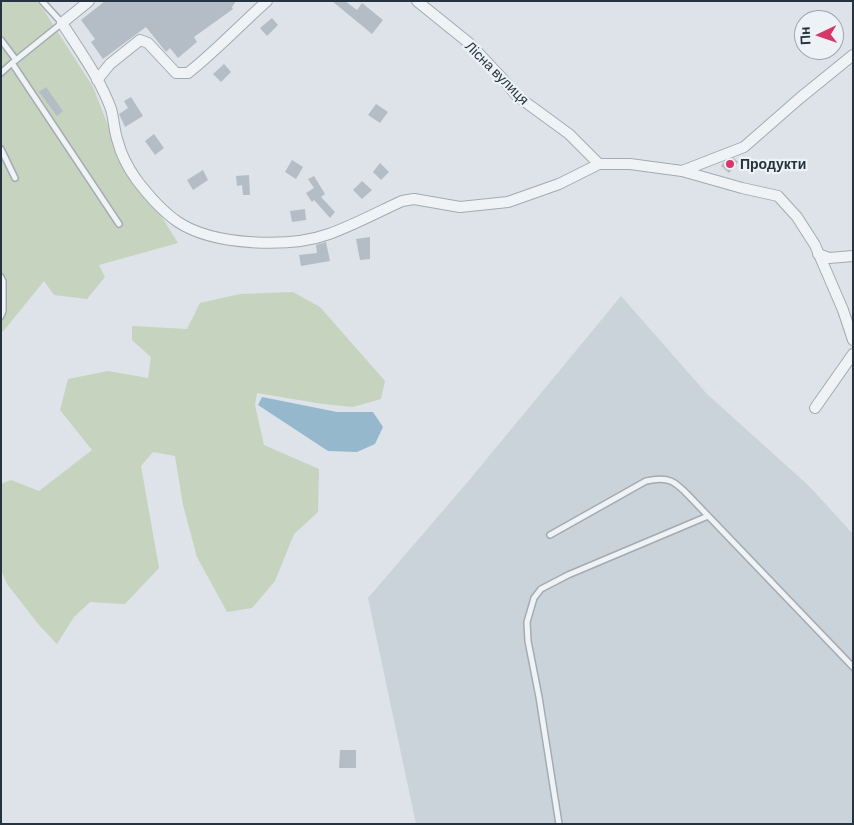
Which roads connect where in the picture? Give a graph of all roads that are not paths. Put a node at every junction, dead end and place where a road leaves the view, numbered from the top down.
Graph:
1 (42, 1) edge
2 (89, 1) edge
3 (267, 1) edge
4 (418, 2) edge
5 (62, 23) junction
6 (1, 40) edge
7 (851, 59) edge
8 (14, 61) junction
9 (1, 72) edge
10 (97, 80) junction
11 (1, 149) edge
12 (599, 164) junction
13 (682, 171) junction
14 (15, 178) dead end
15 (119, 224) dead end
16 (818, 254) junction
17 (853, 256) edge
18 (1, 277) edge
19 (1, 316) edge
20 (853, 340) edge
21 (853, 354) edge
22 (815, 408) dead end
23 (708, 516) junction
24 (550, 535) dead end
25 (853, 667) edge
26 (559, 824) edge

1 - 5 lane
2 - 5 street
3 - 10 street
4 - 12 street, Лісна вулиця
5 - 8 lane
5 - 10 street
6 - 8 lane
7 - 13 street
8 - 9 lane
8 - 15 lane
10 - 12 street
11 - 14 lane
12 - 13 street
13 - 16 street
16 - 17 street
16 - 20 street
18 - 19 lane
21 - 22 street
23 - 24 lane
23 - 25 lane
23 - 26 lane

